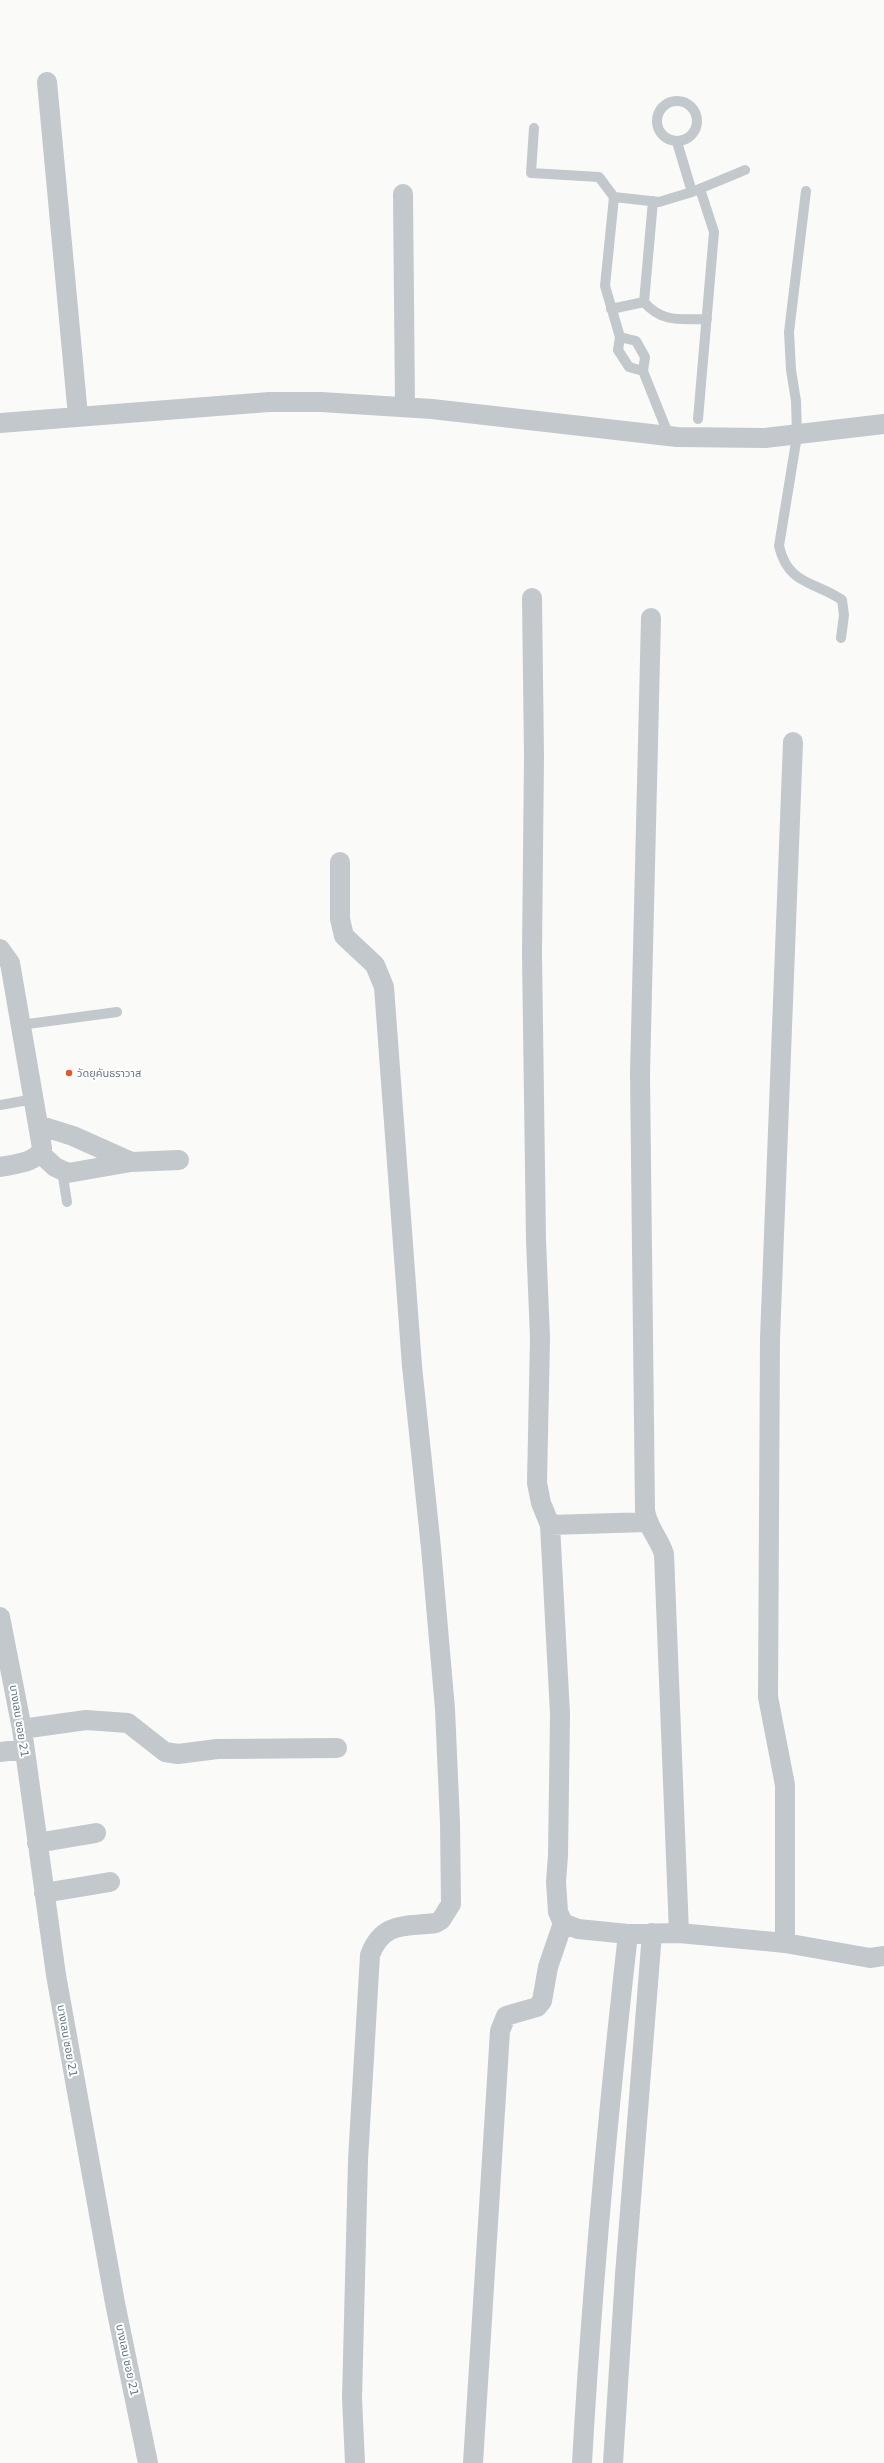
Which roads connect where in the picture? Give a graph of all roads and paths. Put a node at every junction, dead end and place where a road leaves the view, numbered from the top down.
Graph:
1 (47, 82) dead end
2 (534, 128) dead end
3 (677, 142) junction
4 (745, 170) dead end
5 (696, 191) junction
6 (806, 191) dead end
7 (403, 194) dead end
8 (614, 197) junction
9 (653, 201) junction
10 (644, 302) junction
11 (611, 309) junction
12 (706, 319) junction
13 (620, 338) junction
14 (643, 371) junction
15 (405, 406) junction
16 (78, 416) junction
17 (698, 419) dead end
18 (0, 423) edge
19 (884, 424) edge
20 (669, 436) junction
21 (797, 436) junction
22 (532, 598) dead end
23 (651, 618) dead end
24 (841, 638) dead end
25 (793, 742) dead end
26 (340, 862) dead end
27 (0, 949) edge
28 (117, 1012) dead end
29 (20, 1025) junction
30 (34, 1099) junction
31 (0, 1105) edge
32 (38, 1125) junction
33 (38, 1157) junction
34 (178, 1160) dead end
35 (131, 1162) junction
36 (0, 1167) edge
37 (62, 1172) junction
38 (66, 1202) dead end
39 (647, 1522) junction
40 (550, 1525) junction
41 (0, 1617) edge
42 (22, 1729) junction
43 (337, 1748) dead end
44 (24, 1749) junction
45 (0, 1752) edge
46 (96, 1834) dead end
47 (37, 1843) junction
48 (110, 1882) dead end
49 (44, 1893) junction
50 (562, 1923) junction
51 (652, 1933) junction
52 (679, 1933) junction
53 (628, 1934) junction
54 (785, 1943) junction
55 (884, 1956) edge
56 (607, 2122) junction
57 (637, 2126) junction
58 (593, 2273) junction
59 (625, 2275) junction
60 (584, 2423) junction
61 (615, 2425) junction
62 (148, 2463) edge
63 (355, 2463) edge
64 (473, 2463) edge
65 (582, 2463) edge
66 (613, 2463) edge

1 - 16 street
2 - 8 lane
3 - 3 lane
3 - 5 lane
4 - 5 lane
5 - 9 lane
5 - 12 lane
6 - 21 lane
7 - 15 street
8 - 9 lane
8 - 11 lane
9 - 10 lane
10 - 11 lane
10 - 12 lane
11 - 13 lane
12 - 17 lane
13 - 14 lane
13 - 14 lane
14 - 20 lane
15 - 16 street
15 - 20 street
16 - 18 street
19 - 21 street
20 - 21 street
21 - 24 lane
22 - 40 street
23 - 39 street
25 - 54 street
26 - 63 street
27 - 29 street
28 - 29 lane
29 - 30 street
30 - 31 lane
30 - 32 street
32 - 33 street
32 - 35 street
33 - 36 street
33 - 37 street
34 - 35 street
35 - 37 street
37 - 38 lane
39 - 40 street
39 - 52 street
40 - 50 street
41 - 42 street, บางเลน ซอย 21
42 - 43 street
42 - 44 street, บางเลน ซอย 21
44 - 45 street
44 - 47 street, บางเลน ซอย 21
46 - 47 street
47 - 49 street, บางเลน ซอย 21
48 - 49 street
49 - 62 street, บางเลน ซอย 21
50 - 53 street
50 - 64 street
51 - 52 street
51 - 53 street
51 - 57 street
52 - 54 street
53 - 56 street
54 - 55 street
56 - 57 street
56 - 58 street
57 - 59 street
58 - 59 street
58 - 60 street
59 - 61 street
60 - 61 street
60 - 65 street
61 - 66 street

